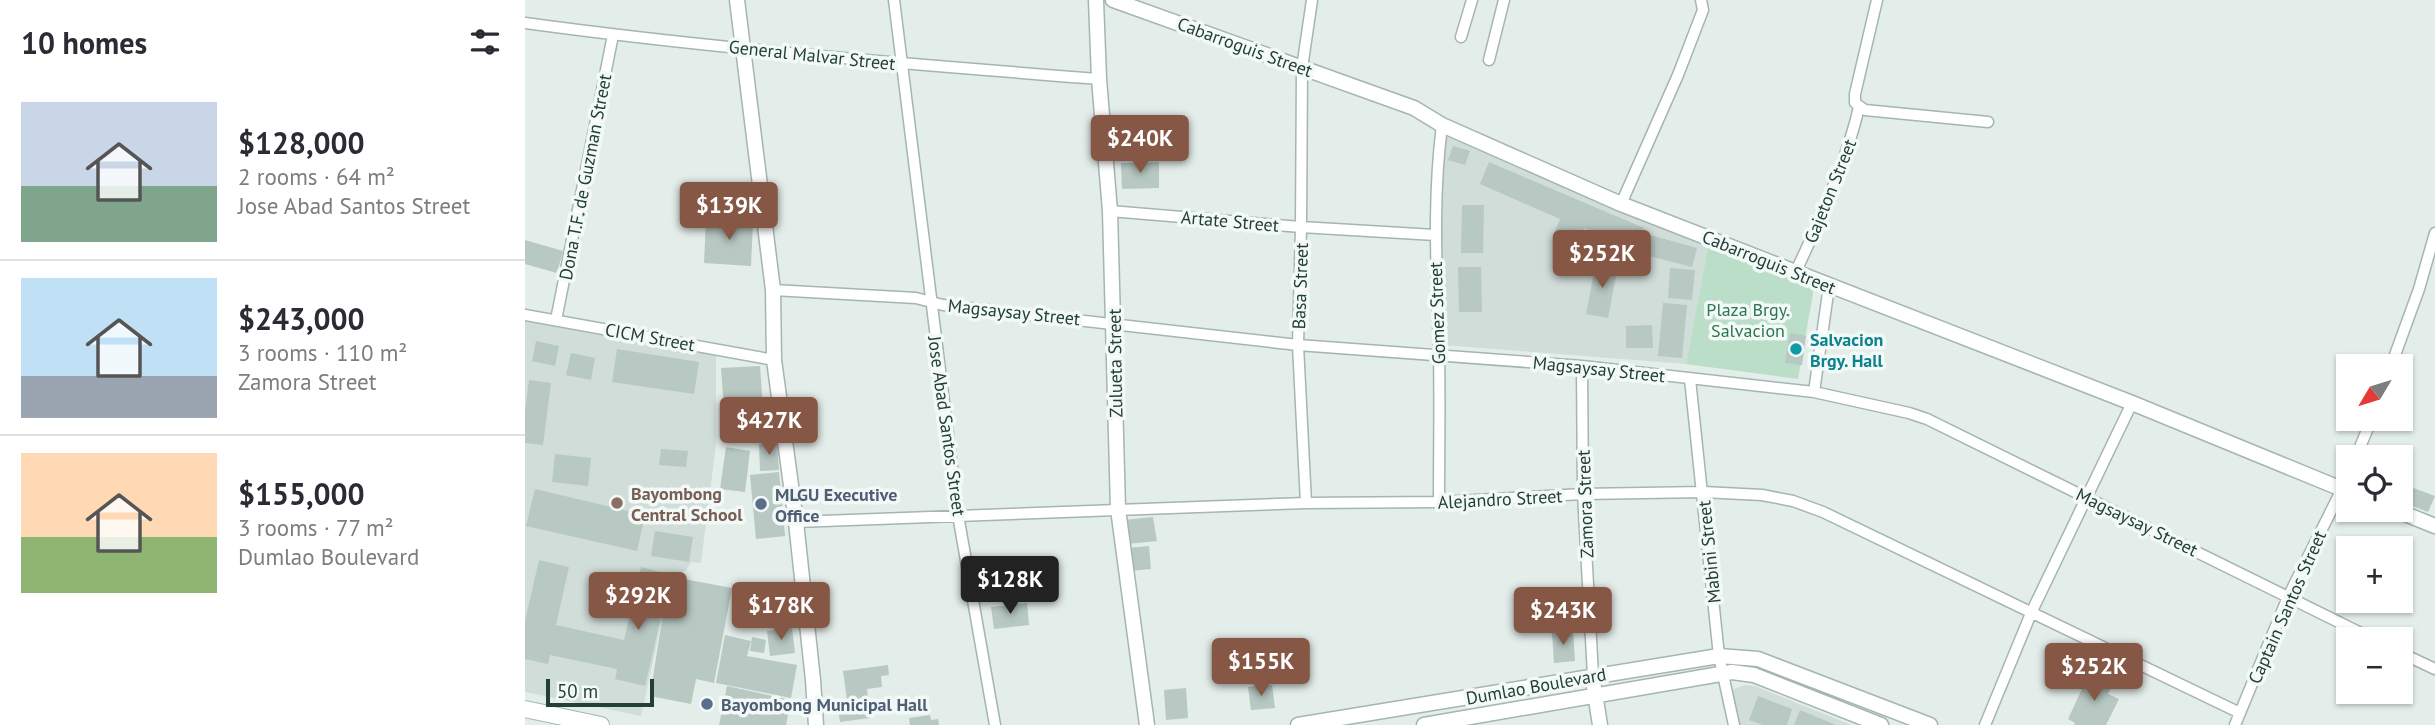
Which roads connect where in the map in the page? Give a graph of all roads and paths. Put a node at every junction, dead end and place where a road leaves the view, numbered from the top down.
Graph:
1 (737, 0) edge
2 (894, 0) edge
3 (1096, 0) edge
4 (1113, 0) edge
5 (1312, 0) edge
6 (1472, 0) edge
7 (1504, 0) edge
8 (1701, 0) edge
9 (1877, 0) edge
10 (525, 23) edge
11 (613, 35) junction
12 (1461, 37) dead end
13 (743, 47) junction
14 (1489, 60) dead end
15 (901, 64) junction
16 (1302, 68) junction
17 (1099, 79) junction
18 (1859, 107) junction
19 (1988, 122) dead end
20 (1443, 125) junction
21 (1621, 204) junction
22 (1110, 211) junction
23 (1301, 227) junction
24 (2435, 233) edge
25 (1434, 235) junction
26 (1795, 273) junction
27 (1829, 286) junction
28 (773, 290) junction
29 (930, 300) junction
30 (525, 315) edge
31 (556, 320) junction
32 (1114, 323) junction
33 (1298, 345) junction
34 (1439, 354) junction
35 (2395, 354) edge
36 (774, 360) junction
37 (1582, 366) junction
38 (1690, 379) junction
39 (1814, 392) junction
40 (2132, 402) junction
41 (2336, 487) edge
42 (1703, 492) junction
43 (1583, 494) junction
44 (2086, 496) junction
45 (1439, 502) junction
46 (1306, 503) junction
47 (2336, 508) edge
48 (1118, 509) junction
49 (958, 515) junction
50 (2413, 517) edge
51 (796, 522) junction
52 (2435, 526) edge
53 (2288, 597) junction
54 (2032, 611) junction
55 (2349, 627) edge
56 (1719, 656) junction
57 (2413, 659) edge
58 (2435, 669) edge
59 (1724, 672) junction
60 (1593, 675) junction
61 (1594, 695) junction
62 (1446, 701) junction
63 (525, 709) edge
64 (2240, 713) junction
65 (1449, 722) edge
66 (1318, 724) edge
67 (601, 725) edge
68 (816, 725) edge
69 (995, 725) edge
70 (1147, 725) edge
71 (1298, 725) edge
72 (1424, 725) edge
73 (1600, 725) edge
74 (1734, 725) edge
75 (1881, 725) edge
76 (1930, 725) edge
77 (1985, 725) edge
78 (2235, 725) edge

1 - 13 street
2 - 15 street, Jose Abad Santos Street
3 - 17 street, Zulueta Street
4 - 16 street, Cabarroguis Street
5 - 16 street, Basa Street
6 - 12 street
7 - 14 street
8 - 21 street
9 - 18 street, Gajeton Street
10 - 11 street, General Malvar Street
11 - 13 street, General Malvar Street
11 - 31 street, Dona T.F. de Guzman Street
13 - 15 street, General Malvar Street
13 - 28 street
15 - 17 street, General Malvar Street
15 - 29 street, Jose Abad Santos Street
16 - 20 street, Cabarroguis Street
16 - 23 street, Basa Street
17 - 22 street, Zulueta Street
18 - 19 street
18 - 26 street, Gajeton Street
20 - 21 street, Cabarroguis Street
20 - 25 street, Gomez Street
21 - 26 street, Cabarroguis Street
22 - 23 street, Artate Street
22 - 32 street, Zulueta Street
23 - 25 street, Artate Street
23 - 33 street, Basa Street
24 - 35 street
25 - 34 street, Gomez Street
26 - 27 street, Cabarroguis Street
27 - 39 street
27 - 40 street, Cabarroguis Street
28 - 29 street, Magsaysay Street
28 - 36 street
29 - 32 street, Magsaysay Street
29 - 49 street, Jose Abad Santos Street
30 - 31 street, CICM Street
31 - 36 street, CICM Street
32 - 33 street, Magsaysay Street
32 - 48 street, Zulueta Street
33 - 34 street, Magsaysay Street
33 - 46 street, Basa Street
34 - 37 street, Magsaysay Street
34 - 45 street, Gomez Street
36 - 51 street
37 - 38 street, Magsaysay Street
37 - 43 street, Zamora Street
38 - 39 street, Magsaysay Street
38 - 42 street, Mabini Street
39 - 44 street, Magsaysay Street
40 - 41 street, Cabarroguis Street
40 - 44 street
42 - 43 street, Alejandro Street
42 - 54 street, Alejandro Street
42 - 56 street, Mabini Street
43 - 45 street, Alejandro Street
43 - 60 street, Zamora Street
44 - 53 street, Magsaysay Street
44 - 54 street
45 - 46 street, Alejandro Street
46 - 48 street, Alejandro Street
47 - 53 street, Captain Santos Street
48 - 49 street, Alejandro Street
48 - 70 street, Zulueta Street
49 - 51 street, Alejandro Street
49 - 69 street, Jose Abad Santos Street
50 - 52 street
51 - 68 street
53 - 55 street, Magsaysay Street
53 - 64 street, Captain Santos Street
54 - 64 street, Alejandro Street
54 - 77 street
56 - 59 street, Mabini Street
56 - 60 street, Dumlao Boulevard
56 - 76 street, Dumlao Boulevard
57 - 58 street
59 - 61 street, Dumlao Boulevard
59 - 74 street, Mabini Street
59 - 75 street, Dumlao Boulevard
60 - 61 street, Zamora Street
60 - 62 street, Dumlao Boulevard
61 - 65 street, Dumlao Boulevard
61 - 73 street, Zamora Street
62 - 65 street
62 - 66 street, Dumlao Boulevard
63 - 67 main road
64 - 78 street, Captain Santos Street
65 - 72 street, Dumlao Boulevard
66 - 71 street, Dumlao Boulevard

